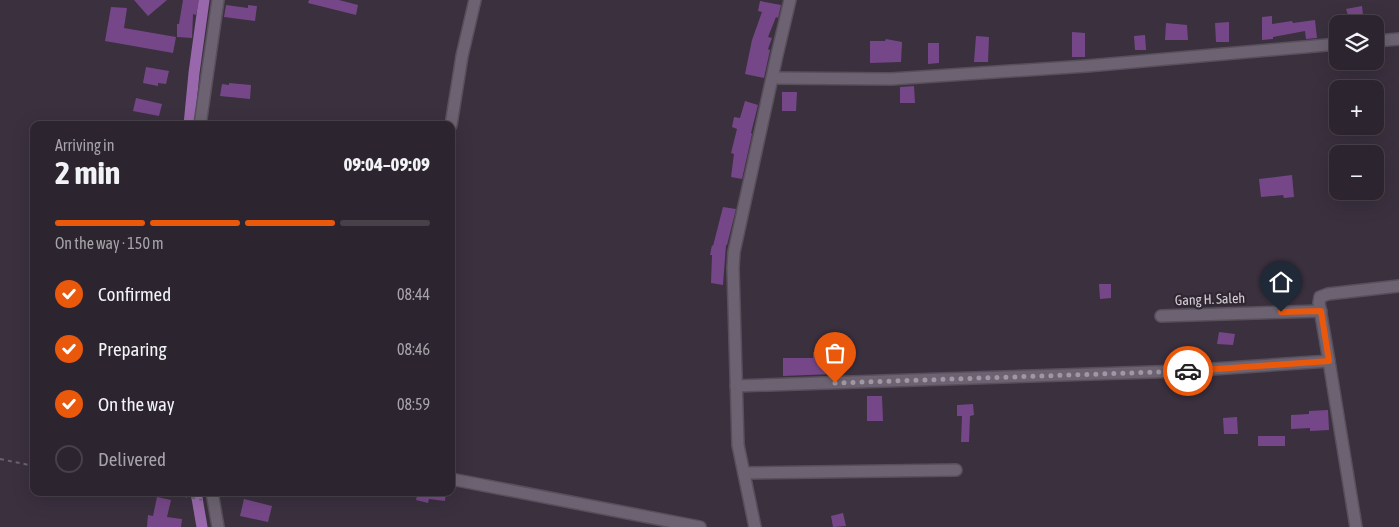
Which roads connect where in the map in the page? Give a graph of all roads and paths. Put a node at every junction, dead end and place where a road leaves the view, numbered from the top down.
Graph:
1 (218, 0) edge
2 (474, 0) edge
3 (790, 0) edge
4 (1399, 39) edge
5 (1384, 40) edge
6 (1329, 45) edge
7 (773, 78) junction
8 (201, 121) edge
9 (452, 121) edge
10 (1399, 286) edge
11 (1321, 311) junction
12 (1161, 316) dead end
13 (1329, 361) junction
14 (736, 386) junction
15 (0, 459) edge
16 (30, 465) edge
17 (956, 470) dead end
18 (744, 473) junction
19 (455, 480) edge
20 (209, 496) edge
21 (218, 527) edge
22 (700, 527) edge
23 (755, 527) edge
24 (1356, 527) edge

1 - 8 street
2 - 9 street
3 - 7 street
4 - 5 street
6 - 7 street
7 - 14 street
10 - 11 street
11 - 12 street, Gang H. Saleh
11 - 13 street
13 - 14 street
13 - 24 street
14 - 18 street
15 - 16 path
17 - 18 street
18 - 23 street
19 - 22 street
20 - 21 street

